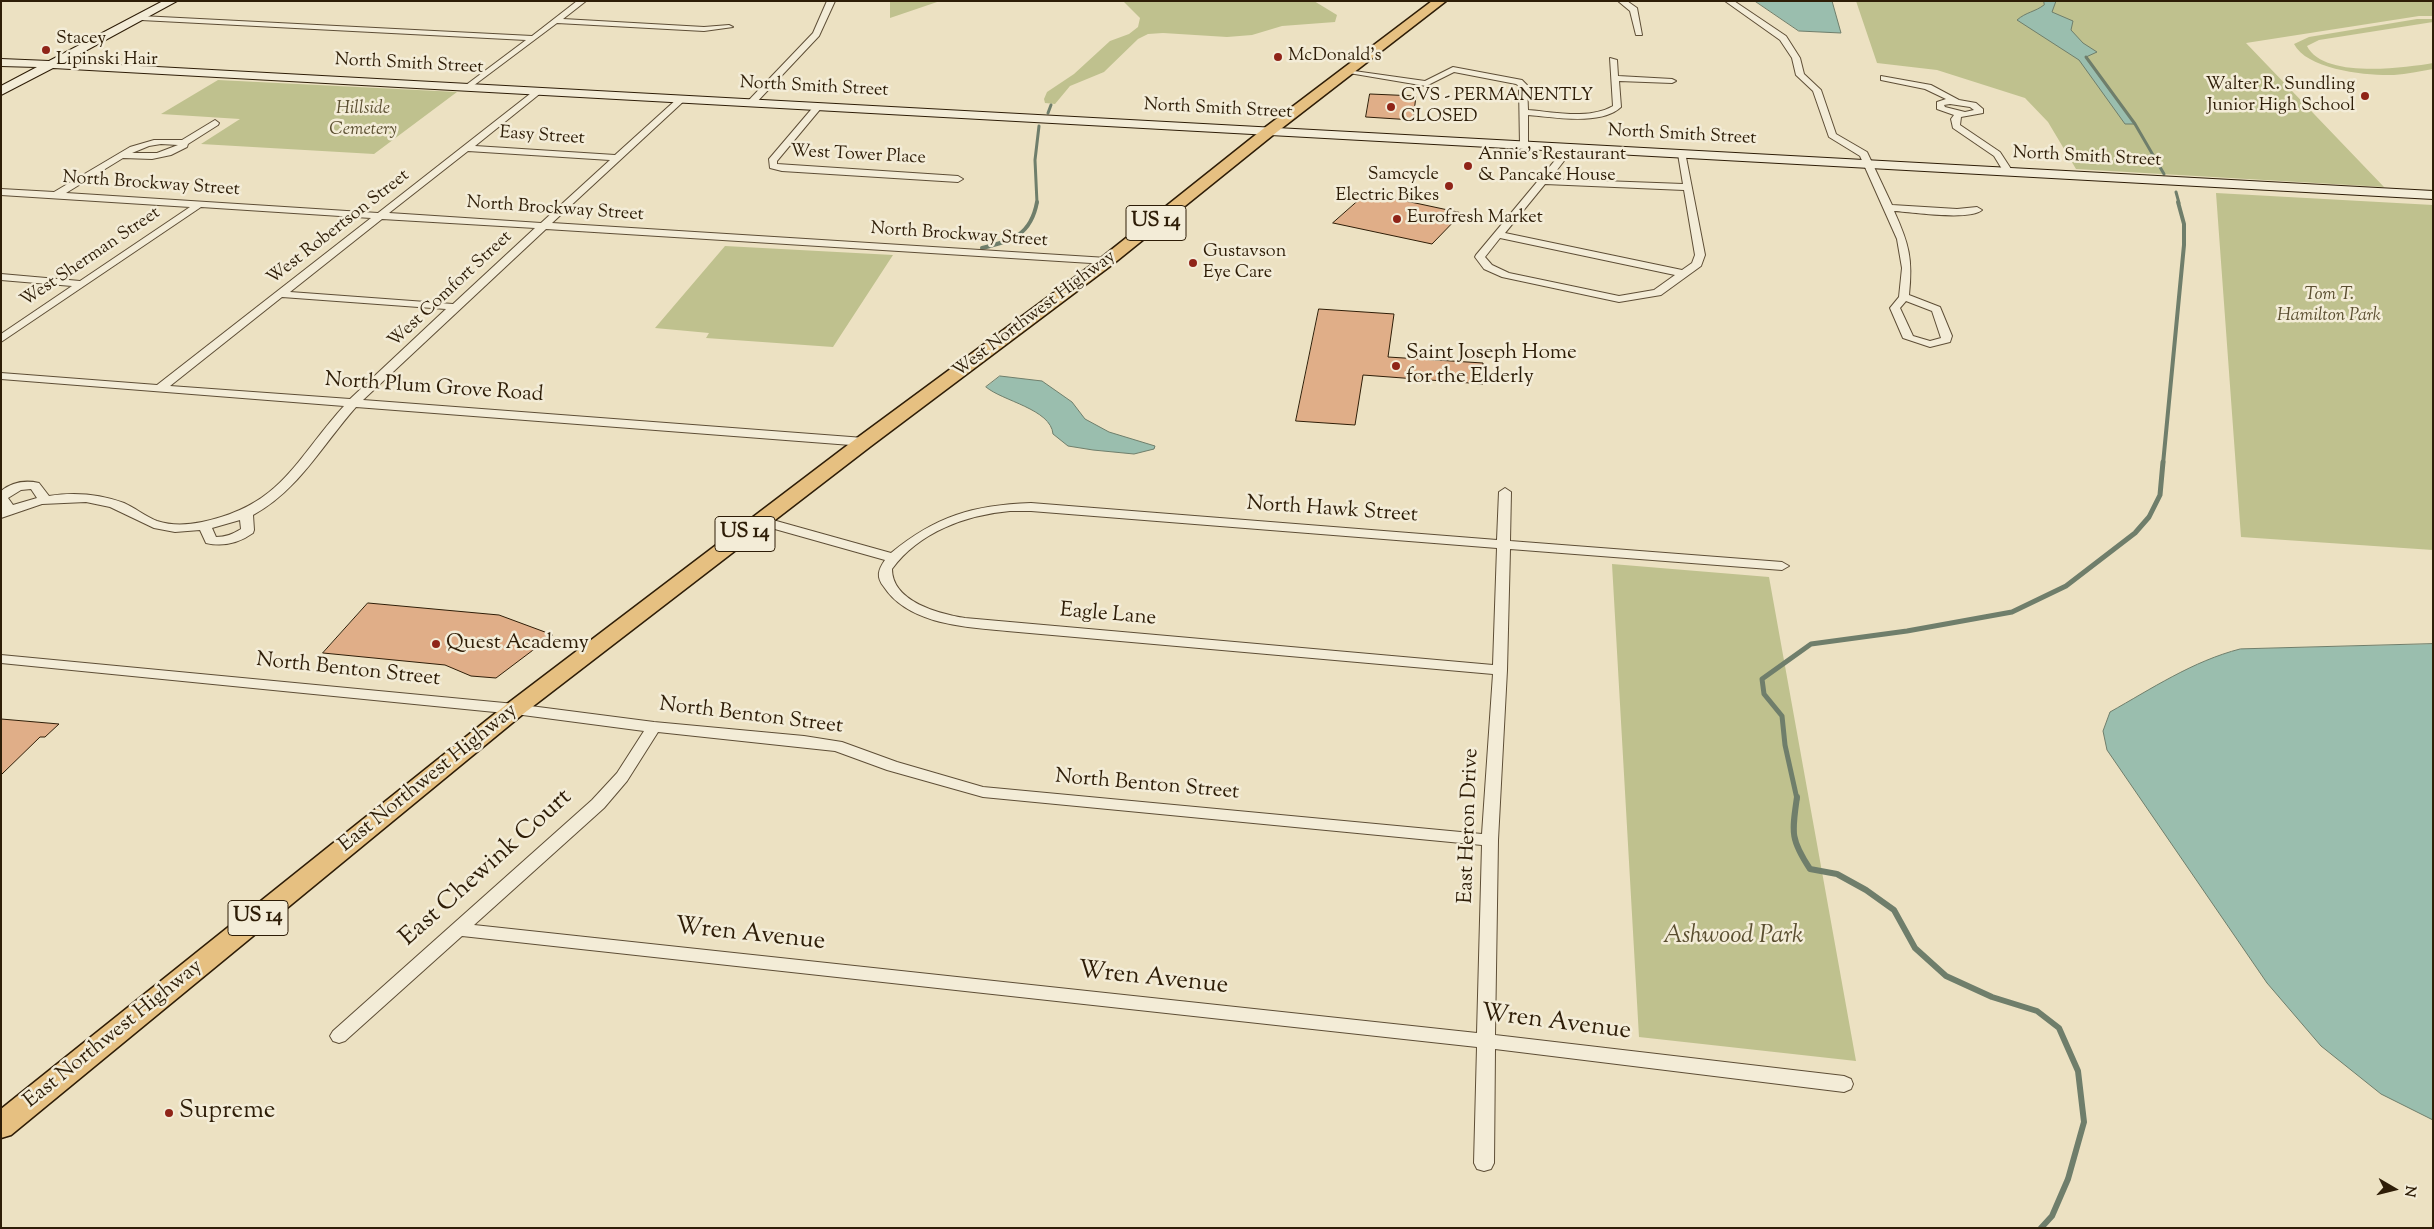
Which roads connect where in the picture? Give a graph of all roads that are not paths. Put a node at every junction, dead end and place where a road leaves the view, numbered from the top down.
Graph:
1 (172, 1) edge
2 (582, 1) edge
3 (831, 1) edge
4 (1440, 1) edge
5 (1622, 1) edge
6 (1730, 1) edge
7 (141, 18) junction
8 (556, 21) junction
9 (729, 27) dead end
10 (1639, 33) dead end
11 (534, 38) junction
12 (1613, 60) dead end
13 (1, 62) edge
14 (50, 65) junction
15 (1347, 72) junction
16 (1615, 78) junction
17 (1884, 78) dead end
18 (1672, 81) dead end
19 (469, 87) junction
20 (1, 91) edge
21 (538, 92) junction
22 (681, 100) junction
23 (1955, 101) junction
24 (751, 103) junction
25 (818, 107) junction
26 (1524, 112) junction
27 (1958, 115) junction
28 (215, 123) dead end
29 (1268, 132) junction
30 (183, 143) junction
31 (1524, 146) junction
32 (465, 148) junction
33 (1570, 148) junction
34 (127, 154) junction
35 (1682, 154) junction
36 (618, 158) junction
37 (1870, 165) junction
38 (2008, 172) junction
39 (958, 179) dead end
40 (1543, 181) junction
41 (1688, 187) junction
42 (4, 194) edge
43 (56, 195) junction
44 (2433, 195) edge
45 (200, 204) junction
46 (1889, 208) junction
47 (1977, 210) dead end
48 (380, 216) junction
49 (544, 226) junction
50 (1498, 235) junction
51 (1107, 261) junction
52 (1684, 274) junction
53 (1, 277) edge
54 (80, 284) junction
55 (281, 294) junction
56 (1904, 297) junction
57 (457, 308) junction
58 (1, 339) edge
59 (1, 376) edge
60 (160, 388) junction
61 (353, 403) junction
62 (864, 442) junction
63 (1505, 492) dead end
64 (46, 499) junction
65 (6, 512) edge
66 (246, 513) junction
67 (762, 521) junction
68 (204, 525) junction
69 (1504, 544) junction
70 (893, 558) junction
71 (1782, 566) dead end
72 (1, 658) edge
73 (1500, 670) junction
74 (515, 709) junction
75 (654, 727) junction
76 (1490, 840) junction
77 (456, 929) junction
78 (338, 1036) dead end
79 (1487, 1041) junction
80 (1844, 1084) dead end
81 (1, 1126) edge
82 (1484, 1163) dead end

1 - 7 street
2 - 8 street
3 - 24 street
4 - 15 main road, West Northwest Highway / US 14
5 - 10 street
6 - 37 street
7 - 11 street
7 - 14 street
8 - 9 street
8 - 11 street
11 - 19 street
12 - 16 street
13 - 14 street, North Smith Street
14 - 19 street, North Smith Street
14 - 20 street
15 - 26 street
15 - 29 main road, West Northwest Highway / US 14
16 - 18 street
16 - 26 street
17 - 23 street
19 - 21 street, North Smith Street
21 - 22 street, North Smith Street
21 - 32 street, West Robertson Street
22 - 24 street, North Smith Street
22 - 36 street, West Comfort Street
23 - 27 street
23 - 27 street
24 - 25 street, North Smith Street
25 - 29 street, North Smith Street
25 - 39 street, West Tower Place
26 - 31 street
27 - 38 street
28 - 30 street
29 - 31 street, North Smith Street
29 - 51 main road, West Northwest Highway / US 14
30 - 34 street
30 - 34 street
31 - 33 street, North Smith Street
32 - 36 street, Easy Street
32 - 48 street, West Robertson Street
33 - 35 street, North Smith Street
33 - 40 street
34 - 43 street
35 - 37 street, North Smith Street
35 - 41 street
36 - 49 street, West Comfort Street
37 - 38 street, North Smith Street
37 - 46 street
38 - 44 street, North Smith Street
40 - 41 street
40 - 50 street
41 - 52 street
42 - 43 street, North Brockway Street
43 - 45 street, North Brockway Street
45 - 48 street, North Brockway Street
45 - 54 street, West Sherman Street
46 - 47 street
46 - 56 street
48 - 49 street, North Brockway Street
48 - 55 street, West Robertson Street
49 - 51 street, North Brockway Street
49 - 57 street, West Comfort Street
50 - 52 street
50 - 52 street
51 - 62 main road, West Northwest Highway / US 14
53 - 54 street
54 - 58 street, West Sherman Street
55 - 57 street
55 - 60 street, West Robertson Street
56 - 56 street
57 - 61 street, West Comfort Street
59 - 60 street, North Plum Grove Road
60 - 61 street, North Plum Grove Road
61 - 62 street, North Plum Grove Road
61 - 66 street, West Comfort Street
62 - 67 main road, East Northwest Highway / US 14
63 - 69 street, East Heron Drive
64 - 65 street, West Comfort Street
64 - 65 street
64 - 68 street, West Comfort Street
66 - 68 street, West Comfort Street
66 - 68 street
67 - 70 street
67 - 74 main road, East Northwest Highway / US 14
69 - 70 street, North Hawk Street
69 - 71 street, North Hawk Street
69 - 73 street, East Heron Drive
70 - 73 street, Eagle Lane
72 - 74 street, North Benton Street
73 - 76 street, East Heron Drive
74 - 75 street, North Benton Street
74 - 81 main road, East Northwest Highway / US 14
75 - 76 street, North Benton Street
75 - 77 street, East Chewink Court
76 - 79 street, East Heron Drive
77 - 78 street, East Chewink Court
77 - 79 street, Wren Avenue
79 - 80 street, Wren Avenue
79 - 82 street, East Heron Drive

